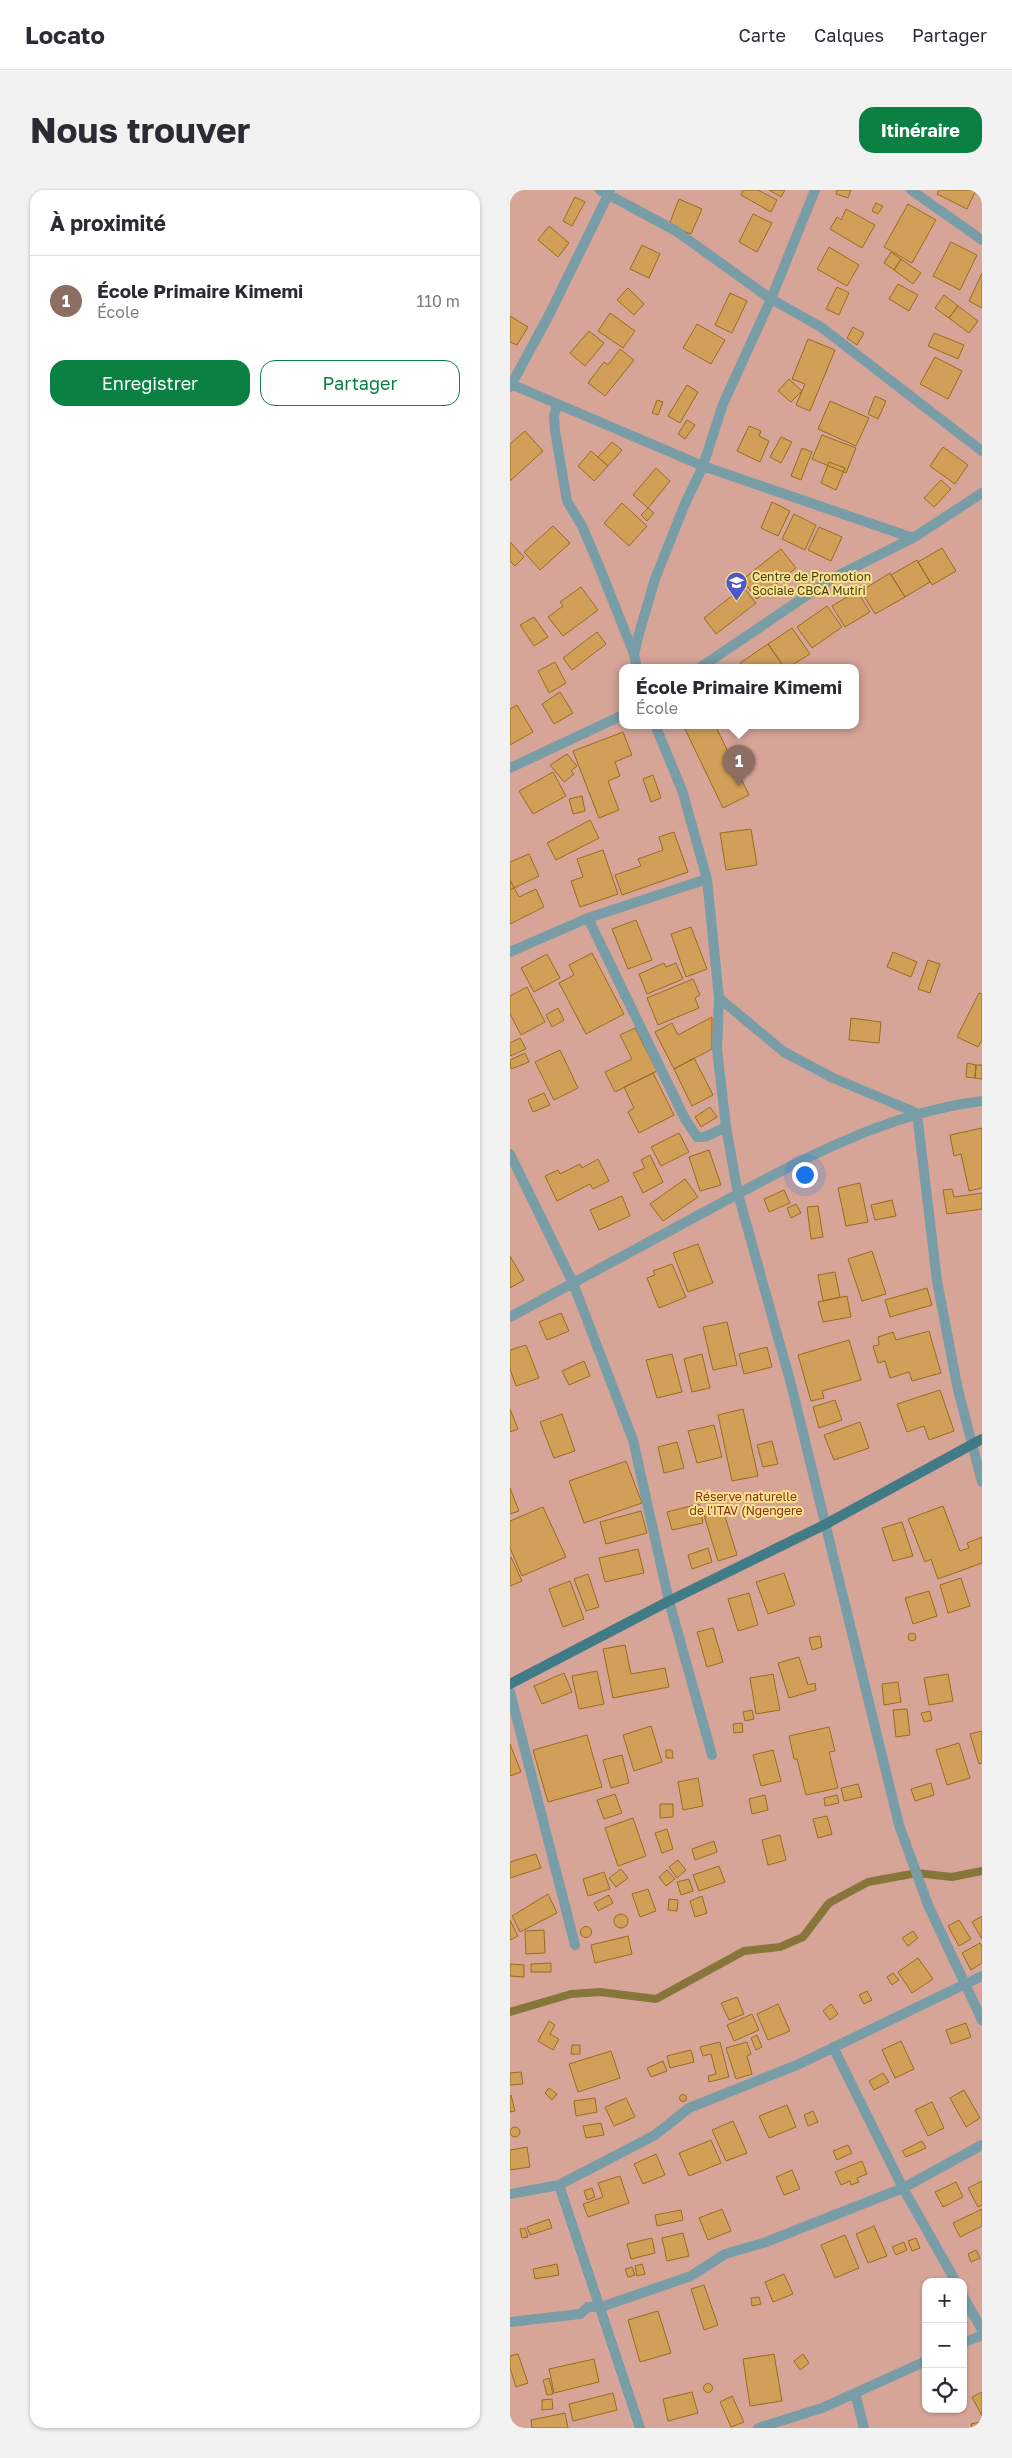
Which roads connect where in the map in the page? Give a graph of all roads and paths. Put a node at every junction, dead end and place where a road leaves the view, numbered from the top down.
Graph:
1 (815, 190) edge
2 (912, 190) edge
3 (606, 192) edge
4 (982, 240) edge
5 (771, 299) junction
6 (511, 386) edge
7 (558, 405) junction
8 (982, 451) edge
9 (703, 466) junction
10 (982, 493) edge
11 (913, 538) junction
12 (634, 655) junction
13 (636, 664) edge
14 (705, 664) edge
15 (619, 718) edge
16 (657, 729) edge
17 (510, 768) edge
18 (706, 879) junction
19 (588, 918) junction
20 (510, 952) edge
21 (719, 998) junction
22 (982, 1100) edge
23 (917, 1113) junction
24 (726, 1127) junction
25 (510, 1154) edge
26 (738, 1194) junction
27 (573, 1283) junction
28 (510, 1317) edge
29 (982, 1439) edge
30 (971, 1443) junction
31 (982, 1482) edge
32 (826, 1524) junction
33 (669, 1601) junction
34 (510, 1684) edge
35 (510, 1692) edge
36 (712, 1755) dead end
37 (575, 1945) dead end
38 (982, 1976) edge
39 (965, 1984) junction
40 (982, 2020) edge
41 (833, 2047) junction
42 (982, 2145) edge
43 (559, 2185) junction
44 (903, 2188) junction
45 (510, 2194) edge
46 (954, 2278) edge
47 (967, 2303) edge
48 (601, 2307) junction
49 (510, 2322) edge
50 (982, 2330) edge
51 (982, 2335) edge
52 (967, 2341) edge
53 (922, 2363) edge
54 (856, 2393) junction
55 (640, 2428) edge
56 (758, 2428) edge
57 (864, 2428) edge

1 - 5 street
2 - 4 street
3 - 5 street
3 - 6 street
5 - 8 street
5 - 9 street
6 - 7 street
7 - 9 street
7 - 12 street
9 - 11 street
9 - 12 street
10 - 11 street
11 - 14 street
12 - 13 street
15 - 17 street
16 - 18 street
18 - 19 street
18 - 21 street
19 - 20 street
19 - 24 street
21 - 23 street
21 - 24 street
22 - 23 street
23 - 26 street
23 - 30 street
24 - 26 street
25 - 27 street
26 - 27 street
26 - 32 street
27 - 28 street
27 - 33 street
29 - 30 street
30 - 31 street
30 - 32 street
32 - 33 street
32 - 39 street
33 - 34 street
33 - 36 street
35 - 37 street
38 - 39 street
39 - 40 street
39 - 41 street
41 - 43 street
41 - 44 street
42 - 44 street
43 - 45 street
43 - 48 street
44 - 46 street
44 - 48 street
47 - 50 street
48 - 49 street
48 - 55 street
51 - 52 street
53 - 54 street
54 - 56 street
54 - 57 street

